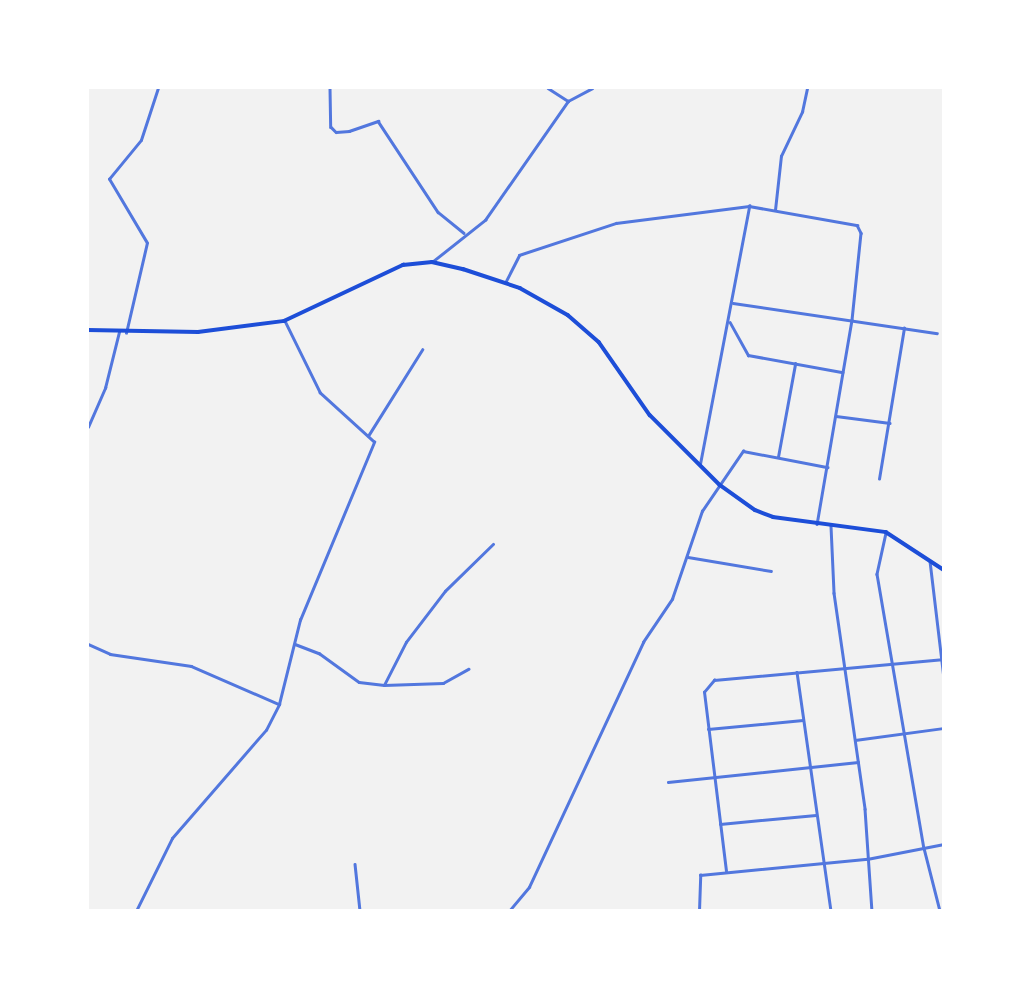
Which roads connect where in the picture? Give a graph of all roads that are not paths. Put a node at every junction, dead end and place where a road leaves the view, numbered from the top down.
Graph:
1 (158, 88) edge
2 (330, 88) edge
3 (548, 88) edge
4 (592, 88) edge
5 (807, 88) edge
6 (568, 101) junction
7 (749, 206) junction
8 (775, 210) junction
9 (464, 233) junction
10 (432, 262) junction
11 (505, 283) junction
12 (733, 303) junction
13 (852, 320) junction
14 (284, 321) junction
15 (730, 322) junction
16 (904, 328) junction
17 (88, 330) edge
18 (119, 332) junction
19 (126, 333) junction
20 (937, 333) dead end
21 (422, 349) dead end
22 (795, 364) junction
23 (843, 372) junction
24 (835, 416) junction
25 (890, 424) junction
26 (88, 427) edge
27 (368, 436) junction
28 (778, 457) junction
29 (699, 465) junction
30 (827, 467) junction
31 (879, 479) dead end
32 (720, 485) junction
33 (817, 524) junction
34 (831, 526) junction
35 (887, 532) junction
36 (493, 544) dead end
37 (688, 557) junction
38 (929, 559) junction
39 (771, 570) dead end
40 (943, 570) edge
41 (88, 644) edge
42 (295, 644) junction
43 (941, 659) edge
44 (891, 664) junction
45 (468, 668) dead end
46 (844, 668) junction
47 (797, 672) junction
48 (943, 679) edge
49 (384, 685) junction
50 (279, 704) junction
51 (803, 719) junction
52 (943, 728) edge
53 (708, 729) junction
54 (908, 733) junction
55 (855, 740) junction
56 (859, 762) junction
57 (810, 767) junction
58 (714, 777) junction
59 (668, 782) dead end
60 (816, 815) junction
61 (720, 824) junction
62 (943, 844) edge
63 (924, 848) junction
64 (867, 859) junction
65 (823, 863) junction
66 (355, 864) dead end
67 (726, 871) junction
68 (136, 911) edge
69 (360, 911) edge
70 (509, 911) edge
71 (699, 911) edge
72 (831, 911) edge
73 (873, 911) edge
74 (940, 911) edge

1 - 19 street
2 - 9 street
3 - 6 street
4 - 6 street
5 - 8 street
6 - 9 street
7 - 8 street
7 - 11 street
7 - 12 street
8 - 13 street
9 - 10 street
10 - 11 main road
10 - 14 main road
11 - 29 main road
12 - 13 street
12 - 15 street
13 - 16 street
13 - 23 street
14 - 19 main road
14 - 27 street
15 - 22 street
15 - 29 street
16 - 20 street
16 - 25 street
17 - 18 main road
18 - 19 main road
18 - 26 street
21 - 27 street
22 - 23 street
22 - 28 street
23 - 24 street
24 - 25 street
24 - 30 street
25 - 31 street
27 - 42 street
28 - 30 street
28 - 32 street
29 - 32 main road
30 - 33 street
32 - 33 main road
32 - 37 street
33 - 34 main road
34 - 35 main road
34 - 46 street
35 - 38 main road
35 - 44 street
36 - 49 street
37 - 39 street
37 - 70 street
38 - 40 main road
38 - 43 street
41 - 50 street
42 - 49 street
42 - 50 street
43 - 44 street
43 - 48 street
44 - 46 street
44 - 54 street
45 - 49 street
46 - 47 street
46 - 55 street
47 - 51 street
47 - 53 street
50 - 68 street
51 - 53 street
51 - 57 street
52 - 54 street
53 - 58 street
54 - 55 street
54 - 63 street
55 - 56 street
56 - 57 street
56 - 64 street
57 - 58 street
57 - 60 street
58 - 59 street
58 - 61 street
60 - 61 street
60 - 65 street
61 - 67 street
62 - 63 street
63 - 64 street
63 - 74 street
64 - 65 street
64 - 73 street
65 - 67 street
65 - 72 street
66 - 69 street
67 - 71 street

